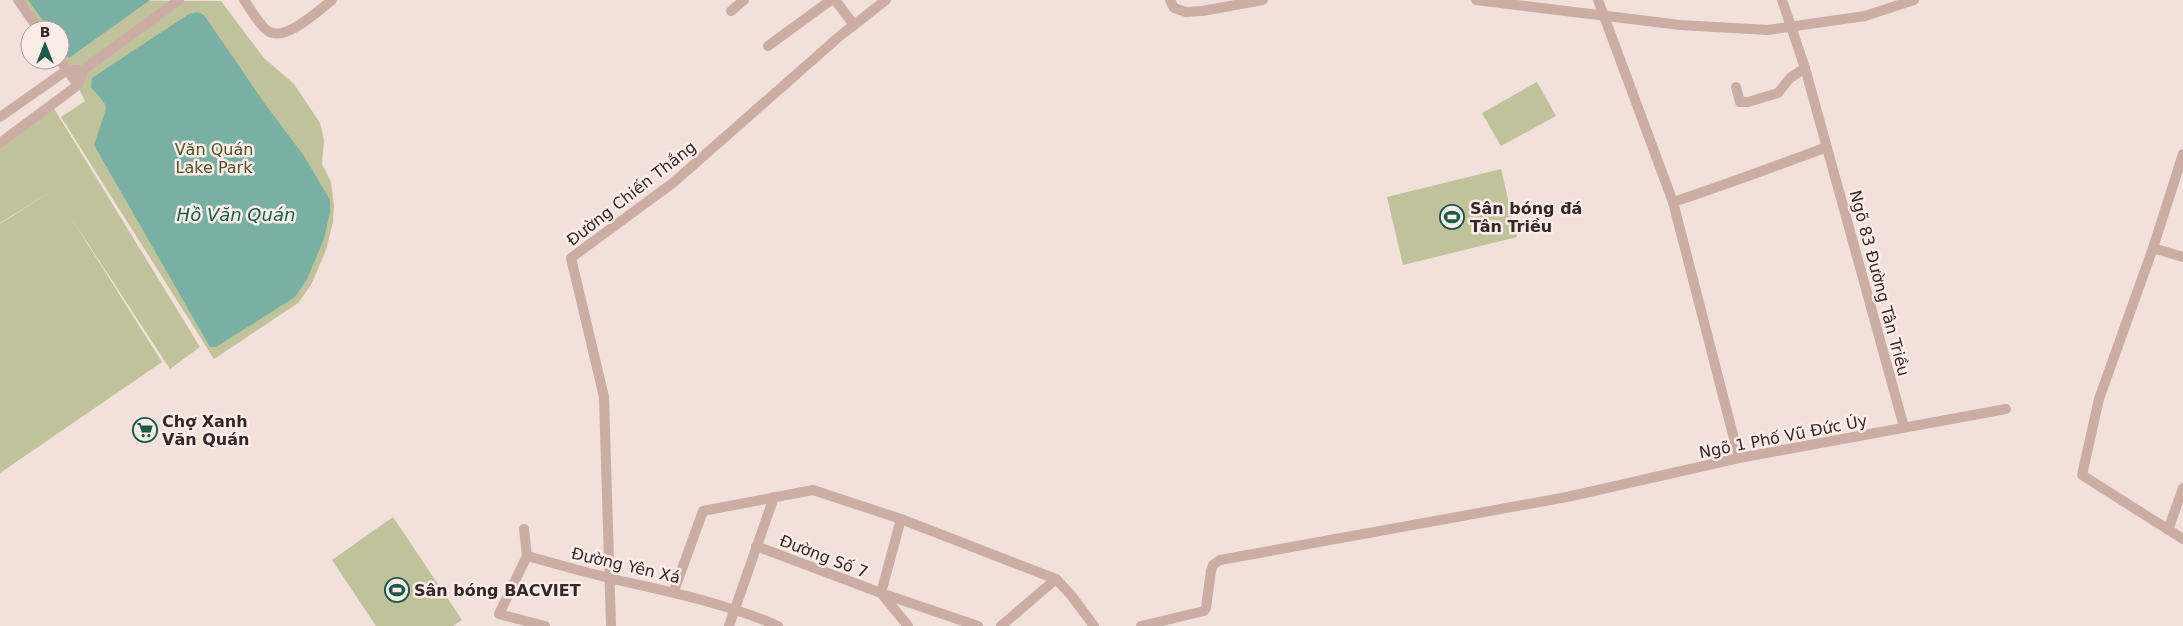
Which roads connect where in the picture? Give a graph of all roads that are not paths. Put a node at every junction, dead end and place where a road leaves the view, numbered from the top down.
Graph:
1 (18, 0) edge
2 (179, 0) edge
3 (244, 0) edge
4 (332, 0) edge
5 (744, 0) edge
6 (833, 0) edge
7 (886, 0) edge
8 (1263, 0) edge
9 (1476, 0) edge
10 (1598, 0) edge
11 (1782, 0) edge
12 (1914, 0) edge
13 (1904, 2) edge
14 (1172, 4) edge
15 (731, 11) dead end
16 (1604, 16) junction
17 (32, 20) edge
18 (854, 25) junction
19 (1791, 28) junction
20 (768, 46) dead end
21 (1805, 68) junction
22 (67, 70) joint
23 (70, 70) edge
24 (83, 70) junction
25 (78, 85) junction
26 (1736, 87) dead end
27 (0, 117) edge
28 (0, 143) edge
29 (1827, 146) junction
30 (2183, 154) edge
31 (1673, 202) junction
32 (2153, 248) junction
33 (2183, 256) edge
34 (2006, 409) dead end
35 (1904, 428) junction
36 (1739, 458) junction
37 (2183, 488) edge
38 (774, 497) junction
39 (900, 519) junction
40 (524, 529) dead end
41 (2168, 530) junction
42 (2183, 539) edge
43 (756, 546) junction
44 (527, 556) junction
45 (611, 579) junction
46 (1056, 579) junction
47 (674, 591) junction
48 (881, 593) junction
49 (734, 608) junction
50 (545, 626) edge
51 (611, 626) edge
52 (729, 626) edge
53 (778, 626) edge
54 (908, 626) edge
55 (978, 626) edge
56 (1001, 626) edge
57 (1094, 626) edge
58 (1141, 626) edge

1 - 17 street
2 - 24 street
3 - 4 street
5 - 15 street
6 - 18 street
6 - 20 street
7 - 18 street, Đường Chiến Thắng
8 - 14 street
9 - 16 street
10 - 16 street
11 - 19 street, Ngõ 83 Đường Tân Triều
12 - 13 street
13 - 19 street
16 - 19 street
16 - 31 street
18 - 45 street, Đường Chiến Thắng
19 - 21 street, Ngõ 83 Đường Tân Triều
21 - 26 street
21 - 29 street, Ngõ 83 Đường Tân Triều
22 - 25 street
22 - 27 street
23 - 24 street
24 - 25 street
25 - 28 street
29 - 31 street
29 - 35 street, Ngõ 83 Đường Tân Triều
30 - 32 street
31 - 36 street
32 - 33 street
32 - 41 street
34 - 35 street, Ngõ 1 Phố Vũ Đức Úy
35 - 36 street, Ngõ 1 Phố Vũ Đức Úy
36 - 58 street, Ngõ 1 Phố Vũ Đức Úy
37 - 41 street
38 - 39 street
38 - 43 street
38 - 47 street
39 - 46 street
39 - 48 street
40 - 44 street
41 - 42 street
43 - 48 street, Đường Số 7
43 - 49 street
44 - 45 street, Đường Yên Xá
44 - 50 street
45 - 47 street, Đường Yên Xá
45 - 51 street
46 - 56 street
46 - 57 street
47 - 49 street, Đường Yên Xá
48 - 54 street
48 - 55 street, Đường Số 7
49 - 52 street
49 - 53 street, Đường Yên Xá

